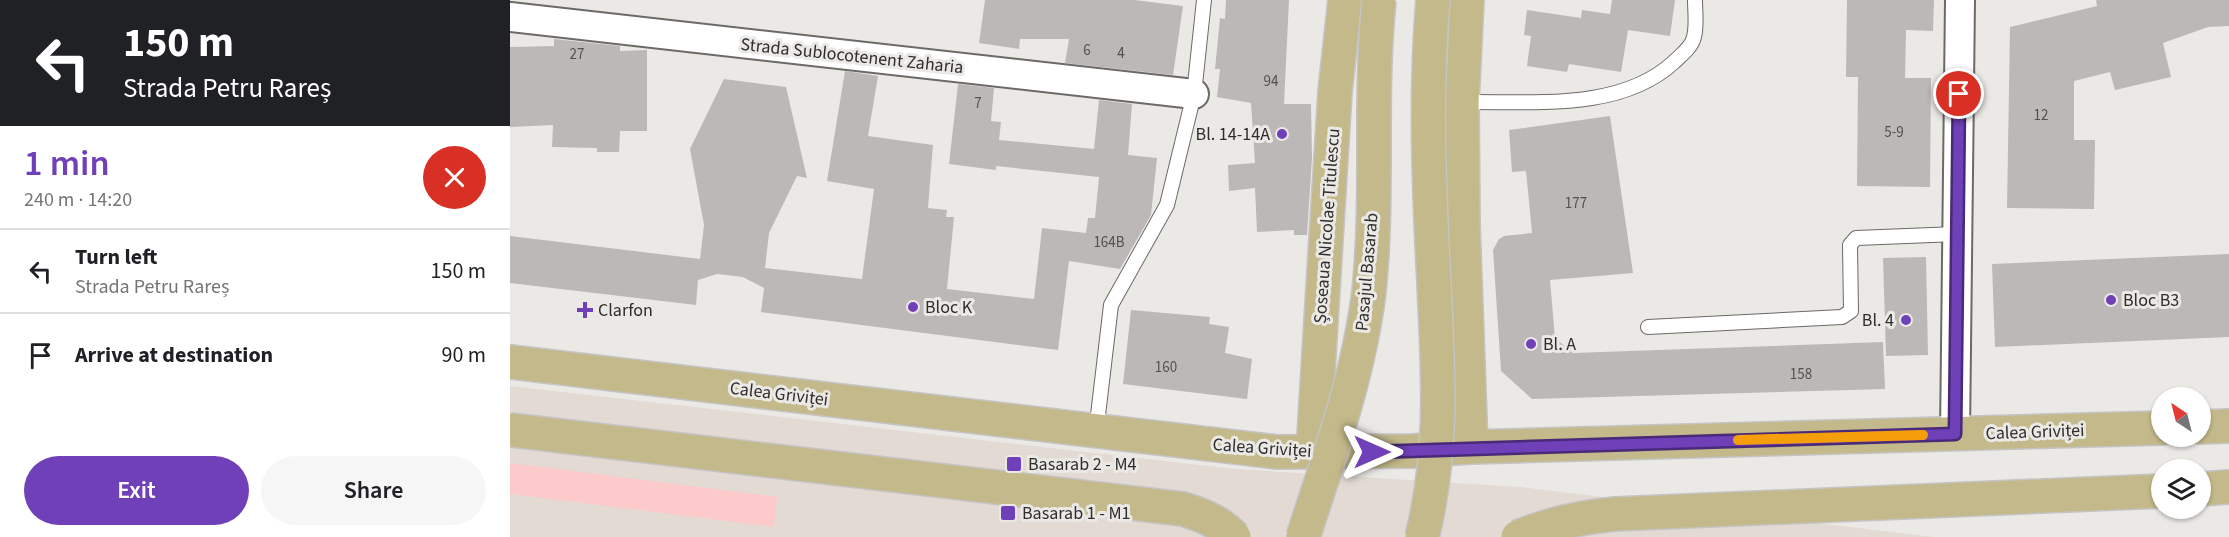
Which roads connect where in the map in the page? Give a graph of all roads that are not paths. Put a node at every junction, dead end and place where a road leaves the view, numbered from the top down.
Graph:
1 (1204, 0) edge
2 (1345, 0) edge
3 (1379, 0) edge
4 (1433, 0) edge
5 (1467, 0) edge
6 (1695, 0) edge
7 (1960, 0) edge
8 (510, 17) edge
9 (1194, 94) junction
10 (1462, 102) junction
11 (1957, 234) junction
12 (1648, 327) dead end
13 (510, 362) edge
14 (2229, 426) edge
15 (2211, 427) edge
16 (2151, 428) edge
17 (510, 430) edge
18 (1096, 432) junction
19 (1955, 434) junction
20 (1471, 447) junction
21 (1313, 452) junction
22 (2229, 487) edge
23 (2211, 488) edge
24 (2151, 491) edge
25 (1234, 537) edge
26 (1303, 537) edge
27 (1422, 537) edge
28 (1518, 537) edge

1 - 9 lane
2 - 21 main road, Șoseaua Nicolae Titulescu
3 - 26 main road, Pasajul Basarab, bridge
4 - 27 main road, bridge
5 - 10 main road
6 - 10 lane
7 - 11 street
8 - 9 street, Strada Sublocotenent Zaharia
9 - 18 lane
10 - 20 main road
11 - 12 lane
11 - 19 street
13 - 18 main road, Calea Griviței
14 - 15 main road
16 - 19 main road, Calea Griviței
17 - 25 main road, bridge
18 - 21 main road, Calea Griviței
19 - 20 main road, Calea Griviței
20 - 21 main road, Calea Griviței
22 - 23 main road
24 - 28 main road, bridge

